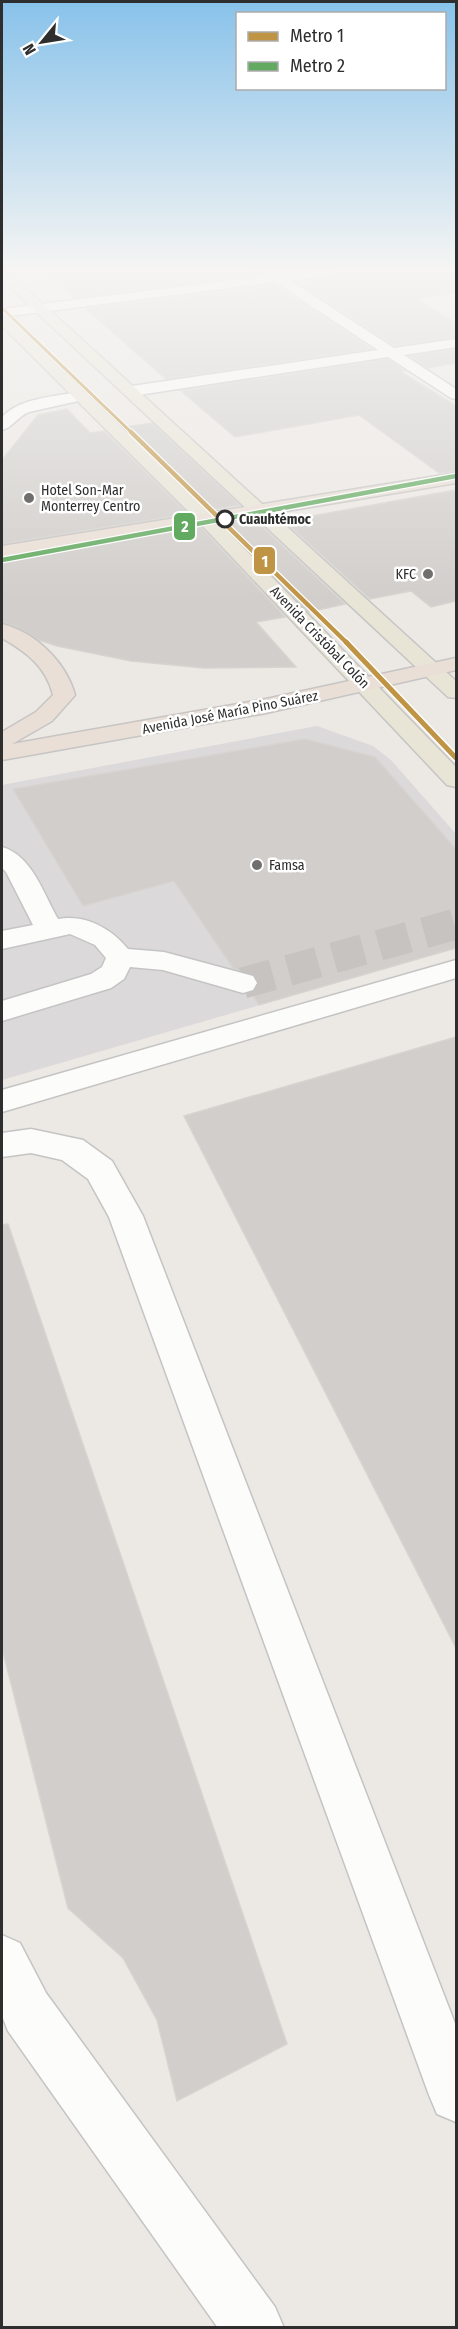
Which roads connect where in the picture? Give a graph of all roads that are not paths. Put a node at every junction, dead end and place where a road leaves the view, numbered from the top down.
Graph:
1 (66, 381) edge
2 (119, 381) edge
3 (205, 381) edge
4 (438, 381) edge
5 (453, 390) edge
6 (132, 392) junction
7 (82, 396) junction
8 (6, 410) edge
9 (2, 425) edge
10 (456, 478) edge
11 (259, 510) junction
12 (206, 519) junction
13 (2, 552) edge
14 (2, 630) edge
15 (456, 664) edge
16 (434, 670) junction
17 (366, 685) junction
18 (456, 692) edge
19 (2, 740) edge
20 (2, 753) edge
21 (456, 780) edge
22 (2, 855) edge
23 (49, 929) junction
24 (2, 940) edge
25 (120, 957) junction
26 (456, 969) edge
27 (243, 983) tunnel mouth
28 (2, 1011) edge
29 (2, 1101) edge
30 (2, 1145) edge
31 (2, 1961) edge
32 (456, 2096) edge
33 (254, 2328) edge

1 - 7 main road, Avenida Cristóbal Colón
2 - 6 main road
3 - 6 street
4 - 5 street
6 - 11 main road
7 - 8 street
7 - 12 main road, Avenida Cristóbal Colón
8 - 9 street
10 - 11 highway
11 - 12 highway
11 - 16 main road
12 - 13 highway
12 - 17 main road, Avenida Cristóbal Colón
14 - 19 highway
15 - 16 highway, Avenida José María Pino Suárez
16 - 17 highway, Avenida José María Pino Suárez
16 - 18 main road
17 - 20 highway, Avenida José María Pino Suárez
17 - 21 main road, Avenida Cristóbal Colón
22 - 23 street
23 - 24 street
23 - 25 street
25 - 27 street
25 - 28 street
26 - 29 street
30 - 32 street
31 - 33 street

